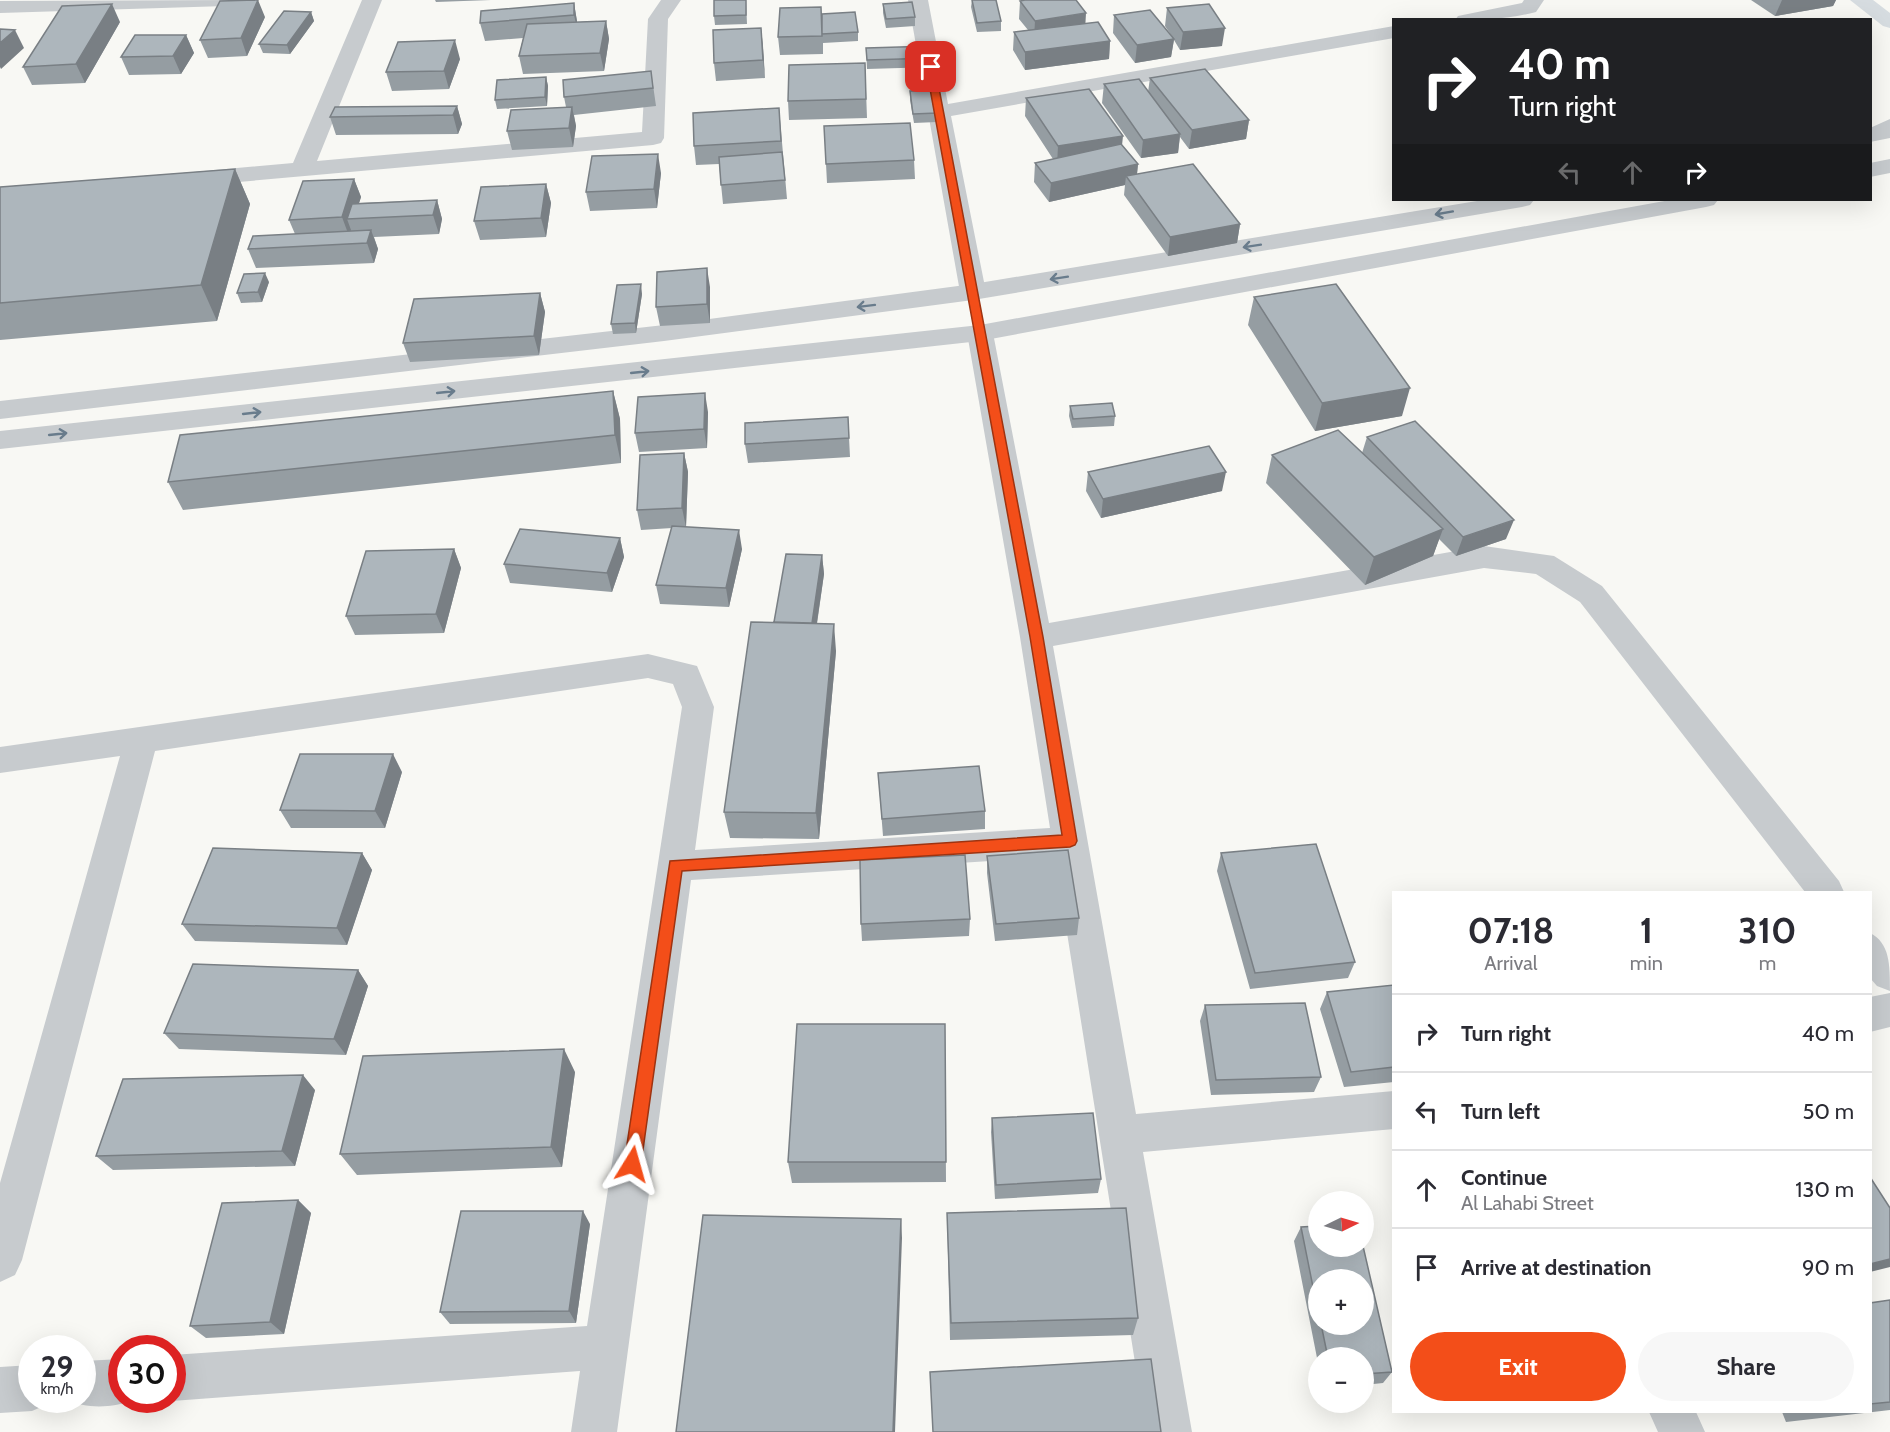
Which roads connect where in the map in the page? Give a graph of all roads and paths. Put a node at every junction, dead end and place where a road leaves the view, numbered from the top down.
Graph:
1 (226, 0) edge
2 (372, 0) edge
3 (671, 0) edge
4 (918, 0) edge
5 (1534, 0) edge
6 (1860, 0) edge
7 (181, 1) edge
8 (0, 8) edge
9 (1476, 18) edge
10 (1890, 22) edge
11 (1392, 32) edge
12 (939, 112) junction
13 (1890, 166) edge
14 (302, 169) junction
15 (1872, 170) edge
16 (174, 180) edge
17 (1516, 201) edge
18 (1701, 201) edge
19 (973, 292) junction
20 (980, 333) junction
21 (0, 410) edge
22 (0, 440) edge
23 (1036, 637) junction
24 (141, 740) junction
25 (0, 760) edge
26 (1070, 841) junction
27 (675, 866) junction
28 (1825, 891) edge
29 (1872, 952) edge
30 (1890, 974) edge
31 (1890, 1011) edge
32 (1872, 1015) edge
33 (1392, 1110) edge
34 (1119, 1135) junction
35 (0, 1260) edge
36 (606, 1347) junction
37 (186, 1377) edge
38 (18, 1389) edge
39 (0, 1390) edge
40 (1672, 1413) edge
41 (594, 1432) edge
42 (1169, 1432) edge
43 (1682, 1432) edge

1 - 7 street
2 - 14 street
3 - 14 street
4 - 12 street
5 - 9 street
6 - 10 main road
7 - 8 street
11 - 12 street
12 - 19 street
13 - 15 street
14 - 16 street
17 -> 19 street
18 - 20 street
19 - 20 street
19 -> 21 street
22 -> 20 street
20 - 23 street
23 - 26 street
23 - 28 street
24 - 25 street
24 - 27 street
24 - 35 street
26 - 27 street
26 - 34 street
27 - 36 street
29 - 30 street
31 - 32 street
33 - 34 street
34 - 42 street
36 - 37 street
36 - 41 street
38 - 39 street
40 - 43 street

